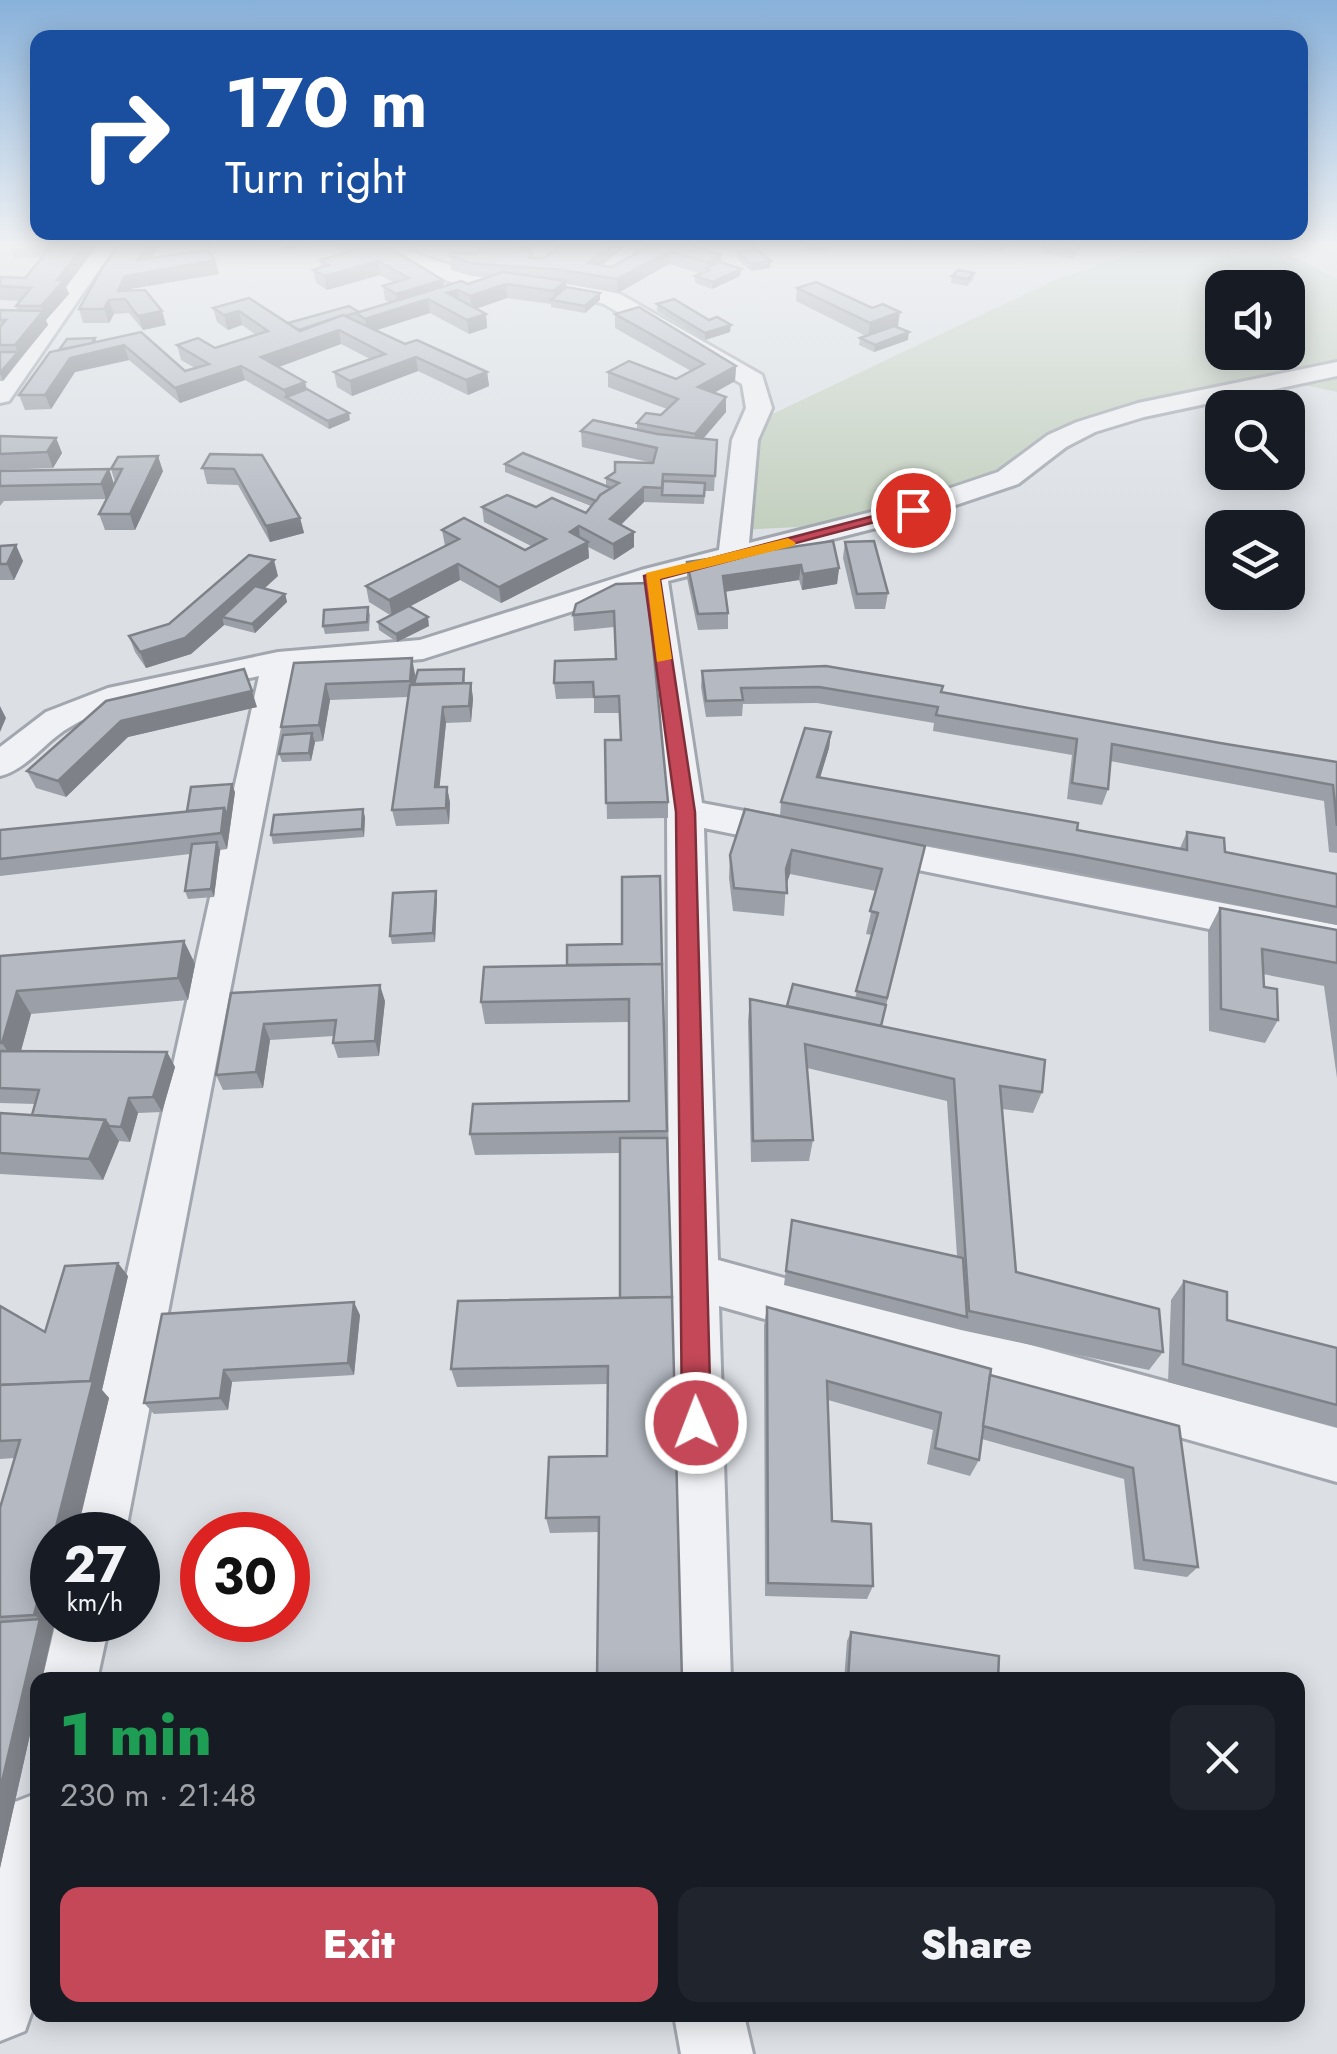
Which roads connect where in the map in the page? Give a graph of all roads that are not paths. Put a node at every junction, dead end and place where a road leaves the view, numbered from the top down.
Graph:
1 (41, 338) edge
2 (679, 338) edge
3 (1337, 369) edge
4 (0, 396) edge
5 (733, 558) junction
6 (652, 576) junction
7 (278, 662) junction
8 (0, 765) edge
9 (686, 812) junction
10 (1337, 940) edge
11 (694, 1276) junction
12 (1337, 1455) edge
13 (102, 1512) edge
14 (75, 1642) edge
15 (69, 1672) edge
16 (701, 1672) edge
17 (30, 1862) edge
18 (0, 2006) edge
19 (710, 2022) edge
20 (717, 2054) edge

1 - 4 street
2 - 5 street
3 - 5 street
5 - 6 street
6 - 7 street
6 - 9 street
7 - 8 street
7 - 13 street
9 - 10 street
9 - 11 street
11 - 12 street
11 - 16 street
14 - 15 street
17 - 18 street
19 - 20 street

